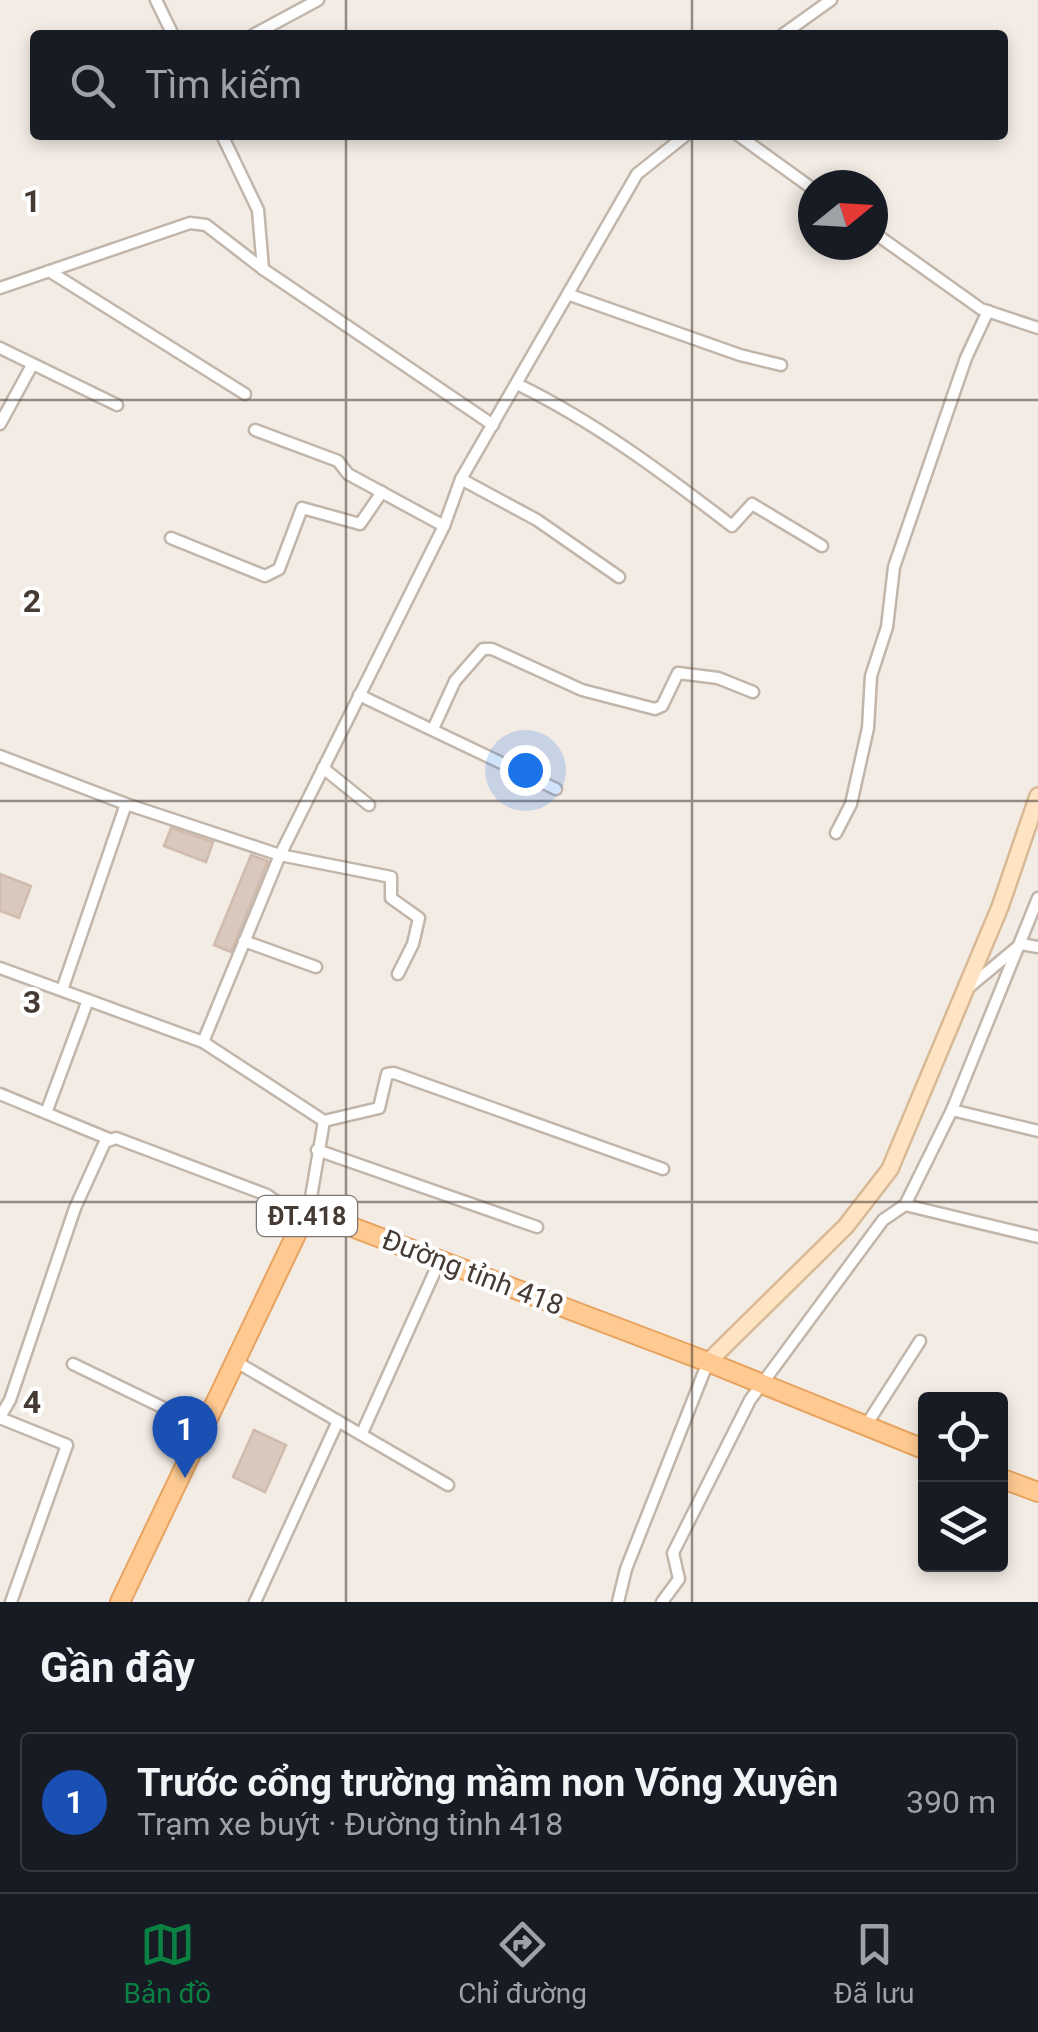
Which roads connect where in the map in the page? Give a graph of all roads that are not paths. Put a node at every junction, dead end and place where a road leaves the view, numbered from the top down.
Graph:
1 (156, 0) edge
2 (318, 0) edge
3 (831, 0) edge
4 (171, 30) edge
5 (262, 30) edge
6 (789, 30) edge
7 (224, 140) edge
8 (680, 140) edge
9 (745, 140) edge
10 (798, 178) edge
11 (888, 242) edge
12 (263, 269) junction
13 (49, 270) junction
14 (0, 288) edge
15 (570, 294) junction
16 (988, 311) junction
17 (1038, 328) edge
18 (0, 348) edge
19 (782, 365) dead end
20 (31, 366) junction
21 (517, 384) junction
22 (245, 394) dead end
23 (117, 405) dead end
24 (0, 424) edge
25 (493, 425) junction
26 (255, 430) dead end
27 (461, 479) junction
28 (382, 492) junction
29 (444, 526) junction
30 (171, 538) dead end
31 (822, 546) dead end
32 (619, 577) dead end
33 (753, 692) dead end
34 (359, 695) junction
35 (434, 729) junction
36 (0, 756) edge
37 (323, 768) junction
38 (556, 789) dead end
39 (1038, 796) edge
40 (126, 804) junction
41 (368, 805) dead end
42 (1038, 823) edge
43 (836, 833) dead end
44 (1024, 835) junction
45 (280, 855) junction
46 (1038, 898) edge
47 (244, 940) junction
48 (1020, 944) junction
49 (1038, 947) edge
50 (316, 967) dead end
51 (0, 968) edge
52 (398, 974) dead end
53 (62, 990) junction
54 (964, 992) junction
55 (88, 1000) junction
56 (202, 1042) junction
57 (0, 1094) edge
58 (952, 1110) junction
59 (46, 1113) junction
60 (324, 1121) junction
61 (1038, 1131) edge
62 (109, 1140) junction
63 (317, 1150) junction
64 (663, 1169) dead end
65 (905, 1205) junction
66 (306, 1217) junction
67 (537, 1227) dead end
68 (1038, 1236) edge
69 (440, 1260) junction
70 (920, 1342) dead end
71 (233, 1360) junction
72 (708, 1362) junction
73 (73, 1364) dead end
74 (763, 1385) junction
75 (0, 1417) edge
76 (338, 1421) junction
77 (201, 1426) junction
78 (864, 1428) junction
79 (362, 1433) junction
80 (918, 1447) edge
81 (1008, 1481) edge
82 (448, 1485) dead end
83 (1038, 1492) edge
84 (11, 1602) edge
85 (120, 1602) edge
86 (255, 1602) edge
87 (618, 1602) edge
88 (662, 1602) edge

1 - 4 street
2 - 5 street
3 - 6 street
7 - 12 street
8 - 15 street
9 - 10 street
11 - 16 street
12 - 13 street
12 - 25 street
13 - 14 street
13 - 22 street
15 - 19 street
15 - 21 street
16 - 17 street
16 - 43 street
18 - 20 street
20 - 23 street
20 - 24 street
21 - 25 street
21 - 31 street
25 - 27 street
26 - 28 street
27 - 29 street
27 - 32 street
28 - 29 street
28 - 30 street
29 - 34 street
33 - 35 street
34 - 35 street
34 - 37 street
35 - 38 street
36 - 40 street
37 - 41 street
37 - 45 street
39 - 44 main road
40 - 45 street
40 - 53 street
42 - 44 street
44 - 54 main road
45 - 47 street
45 - 52 street
46 - 48 street
47 - 50 street
47 - 56 street
48 - 49 street
48 - 54 street
48 - 58 street
51 - 53 street
53 - 55 street
54 - 72 main road
55 - 56 street
55 - 59 street
56 - 60 street
57 - 59 street
58 - 61 street
58 - 65 street
59 - 62 street
60 - 63 street
60 - 64 street
62 - 66 street
62 - 75 street
63 - 66 street
63 - 67 street
65 - 68 street
65 - 74 street
66 - 69 main road, Đường tỉnh 418 / ĐT.418
66 - 71 main road, ĐT.418
69 - 72 main road, Đường tỉnh 418 / ĐT.418
69 - 79 street
70 - 78 street
71 - 76 street
71 - 77 main road, ĐT.418
72 - 74 main road, Đường tỉnh 418 / ĐT.418
72 - 87 street
73 - 77 street
74 - 78 main road, Đường tỉnh 418 / ĐT.418
74 - 88 street
75 - 84 street
76 - 79 street
76 - 86 street
77 - 85 main road, ĐT.418
78 - 80 main road, Đường tỉnh 418 / ĐT.418
79 - 82 street
81 - 83 main road

